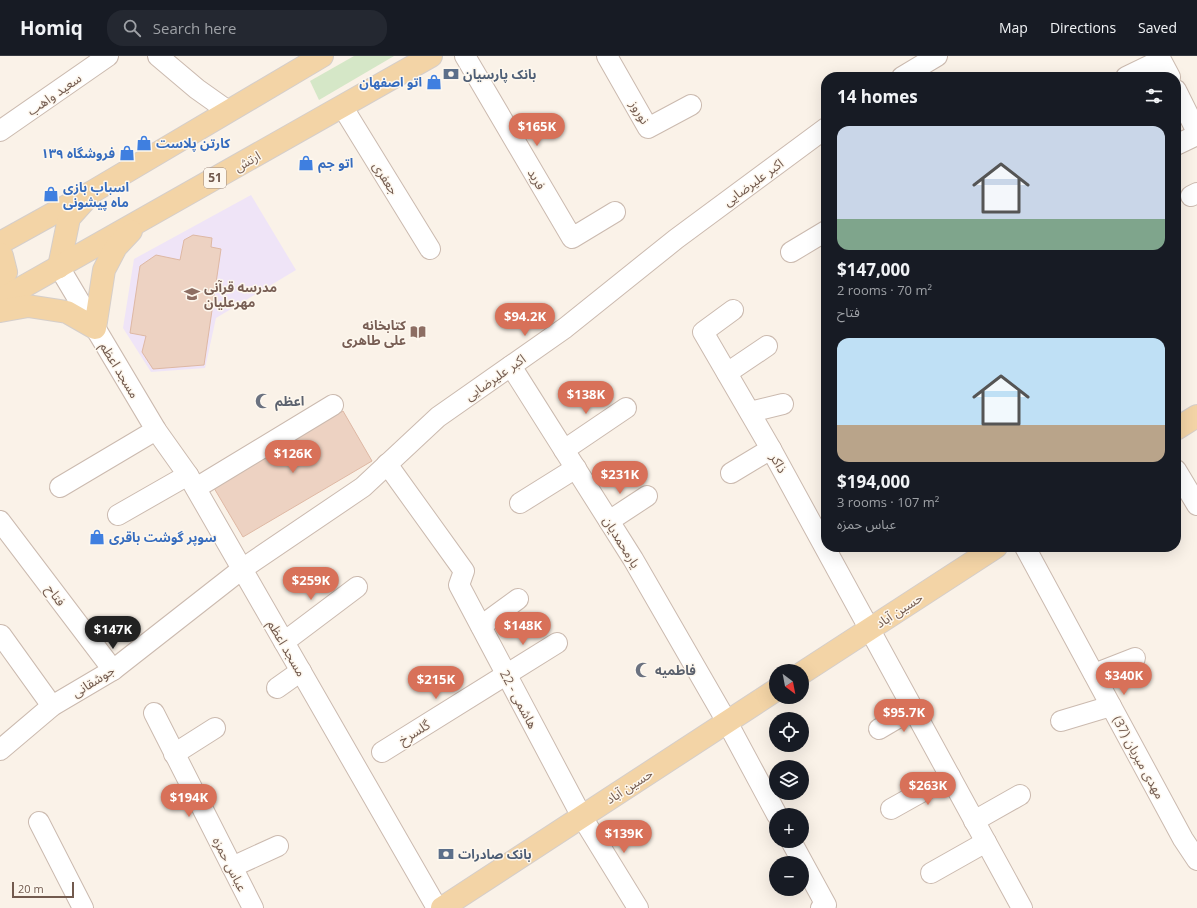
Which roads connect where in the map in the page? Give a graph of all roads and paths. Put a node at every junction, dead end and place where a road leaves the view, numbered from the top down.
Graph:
1 (108, 56) edge
2 (158, 56) edge
3 (322, 56) edge
4 (431, 56) edge
5 (465, 56) edge
6 (607, 56) edge
7 (937, 56) edge
8 (910, 72) edge
9 (1136, 72) edge
10 (1167, 72) edge
11 (1181, 100) edge
12 (691, 105) dead end
13 (342, 106) junction
14 (228, 111) junction
15 (0, 131) edge
16 (821, 132) edge
17 (1197, 133) edge
18 (1181, 142) edge
19 (92, 192) junction
20 (615, 212) dead end
21 (142, 220) junction
22 (821, 234) edge
23 (0, 243) edge
24 (430, 249) dead end
25 (791, 252) dead end
26 (0, 254) edge
27 (59, 267) junction
28 (0, 276) edge
29 (0, 300) edge
30 (733, 310) dead end
31 (0, 311) edge
32 (95, 328) junction
33 (767, 346) dead end
34 (511, 366) junction
35 (727, 373) junction
36 (784, 404) dead end
37 (334, 406) dead end
38 (626, 408) dead end
39 (750, 412) junction
40 (1197, 416) edge
41 (1181, 426) edge
42 (156, 430) junction
43 (771, 449) junction
44 (564, 450) junction
45 (387, 464) junction
46 (576, 468) junction
47 (731, 473) dead end
48 (1181, 478) edge
49 (192, 482) junction
50 (60, 488) dead end
51 (647, 496) dead end
52 (520, 503) dead end
53 (1197, 504) edge
54 (118, 515) dead end
55 (0, 521) edge
56 (609, 521) junction
57 (821, 540) edge
58 (828, 552) edge
59 (988, 552) edge
60 (1028, 552) edge
61 (242, 569) junction
62 (356, 587) dead end
63 (518, 599) dead end
64 (481, 626) junction
65 (870, 629) junction
66 (1, 636) edge
67 (284, 642) junction
68 (557, 643) dead end
69 (1135, 658) dead end
70 (809, 668) edge
71 (112, 670) junction
72 (301, 671) junction
73 (1094, 674) junction
74 (506, 675) junction
75 (276, 688) dead end
76 (769, 695) edge
77 (52, 706) junction
78 (1111, 706) junction
79 (913, 709) junction
80 (154, 713) dead end
81 (1061, 721) dead end
82 (727, 722) junction
83 (215, 728) dead end
84 (879, 729) dead end
85 (0, 750) edge
86 (382, 752) dead end
87 (174, 754) junction
88 (950, 776) junction
89 (1020, 795) dead end
90 (774, 808) edge
91 (891, 809) dead end
92 (582, 816) junction
93 (974, 821) junction
94 (40, 822) dead end
95 (986, 842) junction
96 (278, 846) dead end
97 (796, 848) edge
98 (1197, 860) edge
99 (232, 867) junction
100 (932, 873) dead end
101 (79, 907) edge
102 (253, 908) edge
103 (437, 908) edge
104 (442, 908) edge
105 (638, 908) edge
106 (821, 908) edge
107 (1022, 908) edge

1 - 15 street, سعید واهب
2 - 14 street
3 - 14 main road
4 - 13 main road, ارتش / 51
5 - 20 street, فرید
6 - 12 street, نوروز
7 - 8 street
9 - 10 street
11 - 17 street
13 - 21 main road, ارتش / 51
13 - 24 street, جعفری
14 - 19 main road
16 - 34 street, اکبر علیرضایی
17 - 18 street
19 - 23 main road
19 - 27 main road
21 - 27 main road, ارتش / 51
21 - 32 main road
22 - 25 street
26 - 28 main road
27 - 29 main road, ارتش / 51
27 - 32 street, مسجد اعظم
30 - 35 street, ذاکر
31 - 32 main road
32 - 42 street, مسجد اعظم
33 - 35 street
34 - 44 street, یارمحمدیان
34 - 45 street, اکبر علیرضایی
35 - 39 street, ذاکر
36 - 39 street
37 - 49 street
38 - 44 street
39 - 43 street, ذاکر
40 - 41 main road
42 - 49 street, مسجد اعظم
42 - 50 street
43 - 47 street
43 - 57 street, ذاکر
44 - 46 street, یارمحمدیان
45 - 61 street, اکبر علیرضایی
45 - 64 street, هاشمی - 22
46 - 52 street
46 - 56 street, یارمحمدیان
48 - 53 street
49 - 54 street
49 - 61 street, مسجد اعظم
51 - 56 street
55 - 71 street, فتاح
56 - 82 street, یارمحمدیان
58 - 65 street, ذاکر
59 - 65 main road, حسین آباد
60 - 73 street, مهدی میریان (37)
61 - 67 street, مسجد اعظم
61 - 71 street, جوشقانی
62 - 67 street
63 - 64 street
64 - 74 street, هاشمی - 22
65 - 70 main road, حسین آباد
65 - 79 street, ذاکر
66 - 77 street
67 - 72 street, مسجد اعظم
68 - 74 street, گلسرخ
69 - 73 street
71 - 77 street, جوشقانی
72 - 75 street
72 - 103 street, مسجد اعظم
73 - 78 street, مهدی میریان (37)
74 - 86 street, گلسرخ
74 - 92 street, هاشمی - 22
76 - 82 main road, حسین آباد
77 - 85 street, جوشقانی
78 - 81 street
78 - 98 street, مهدی میریان (37)
79 - 84 street
79 - 88 street, ذاکر
80 - 87 street, عباس حمزه
82 - 90 street, یارمحمدیان
82 - 92 main road, حسین آباد
83 - 87 street
87 - 99 street, عباس حمزه
88 - 91 street
88 - 93 street, ذاکر
89 - 93 street
92 - 104 main road, حسین آباد
92 - 105 street, هاشمی - 22
93 - 95 street, ذاکر
94 - 101 street
95 - 100 street
95 - 107 street, ذاکر
96 - 99 street
97 - 106 street
99 - 102 street, عباس حمزه

